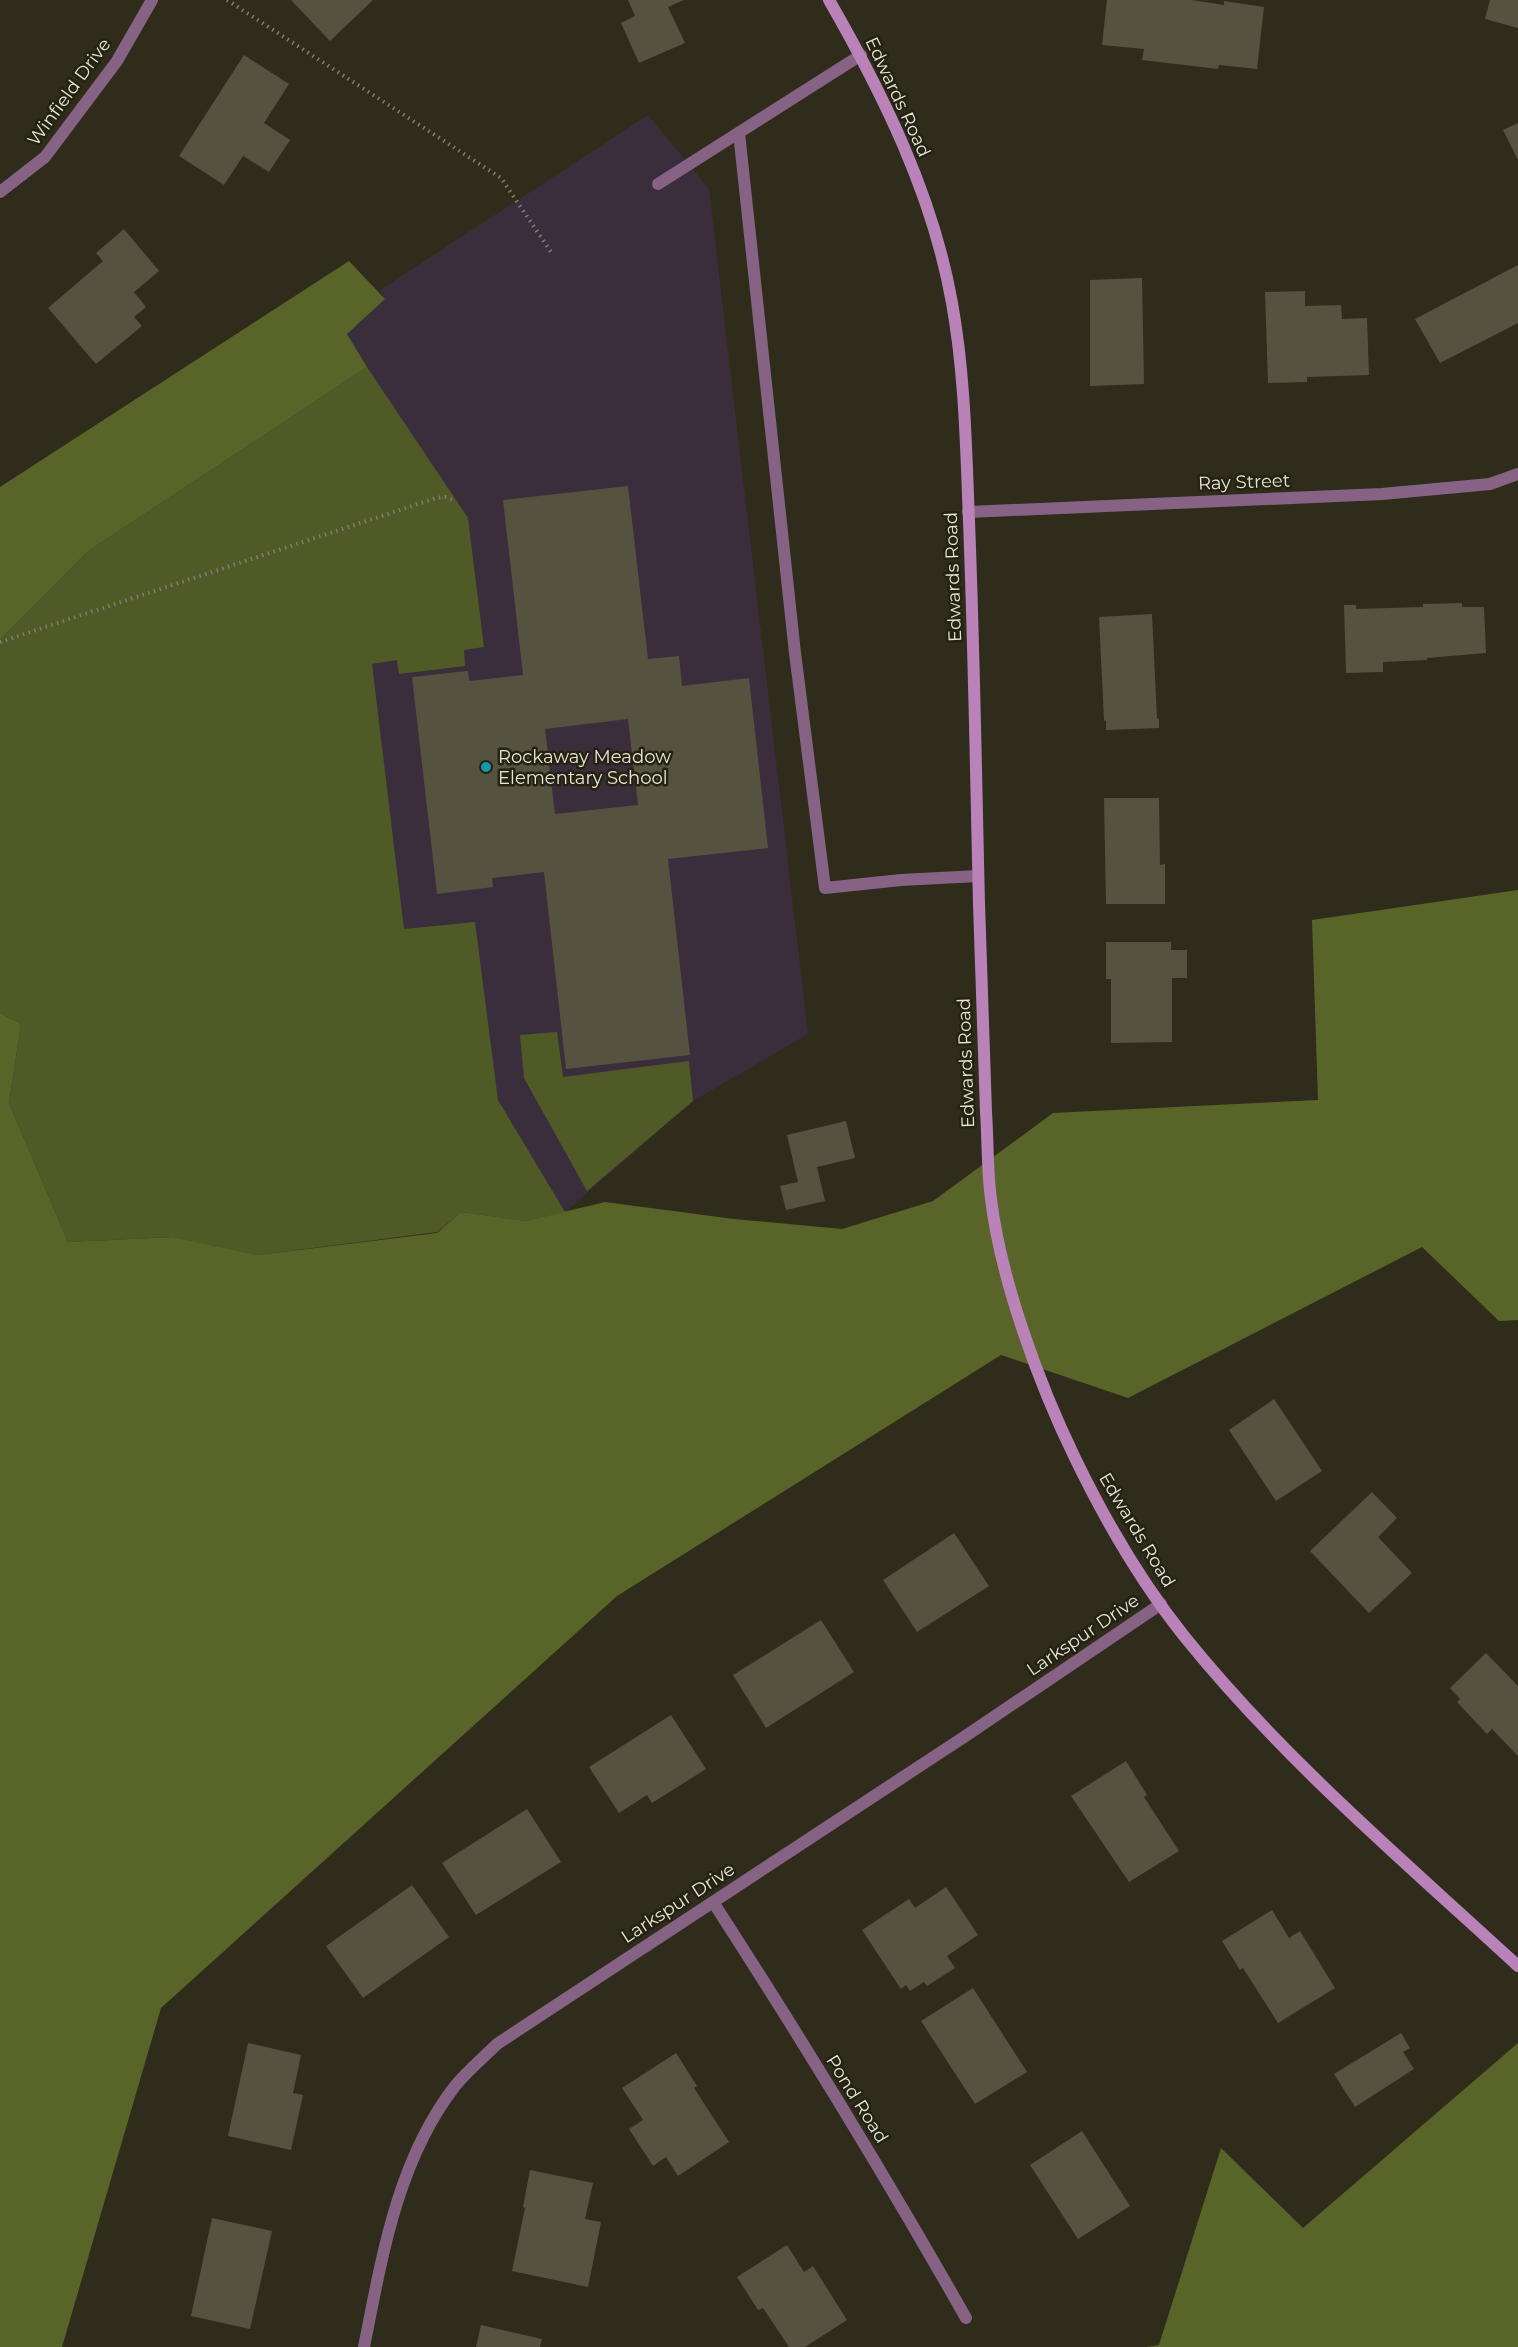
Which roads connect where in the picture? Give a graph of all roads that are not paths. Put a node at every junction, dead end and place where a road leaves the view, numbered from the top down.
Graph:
1 (152, 0) edge
2 (829, 0) edge
3 (861, 56) junction
4 (739, 133) junction
5 (658, 184) dead end
6 (0, 192) edge
7 (1518, 474) edge
8 (968, 512) junction
9 (978, 876) junction
10 (1161, 1604) junction
11 (712, 1902) junction
12 (1518, 1966) edge
13 (966, 2318) dead end
14 (364, 2347) edge

1 - 6 street, Winfield Drive
2 - 3 street, Edwards Road
3 - 4 street
3 - 8 street, Edwards Road
4 - 5 street
4 - 9 street
7 - 8 street, Ray Street
8 - 9 street, Edwards Road
9 - 10 street, Edwards Road
10 - 11 street, Larkspur Drive
10 - 12 street, Edwards Road
11 - 13 street, Pond Road
11 - 14 street, Larkspur Drive

